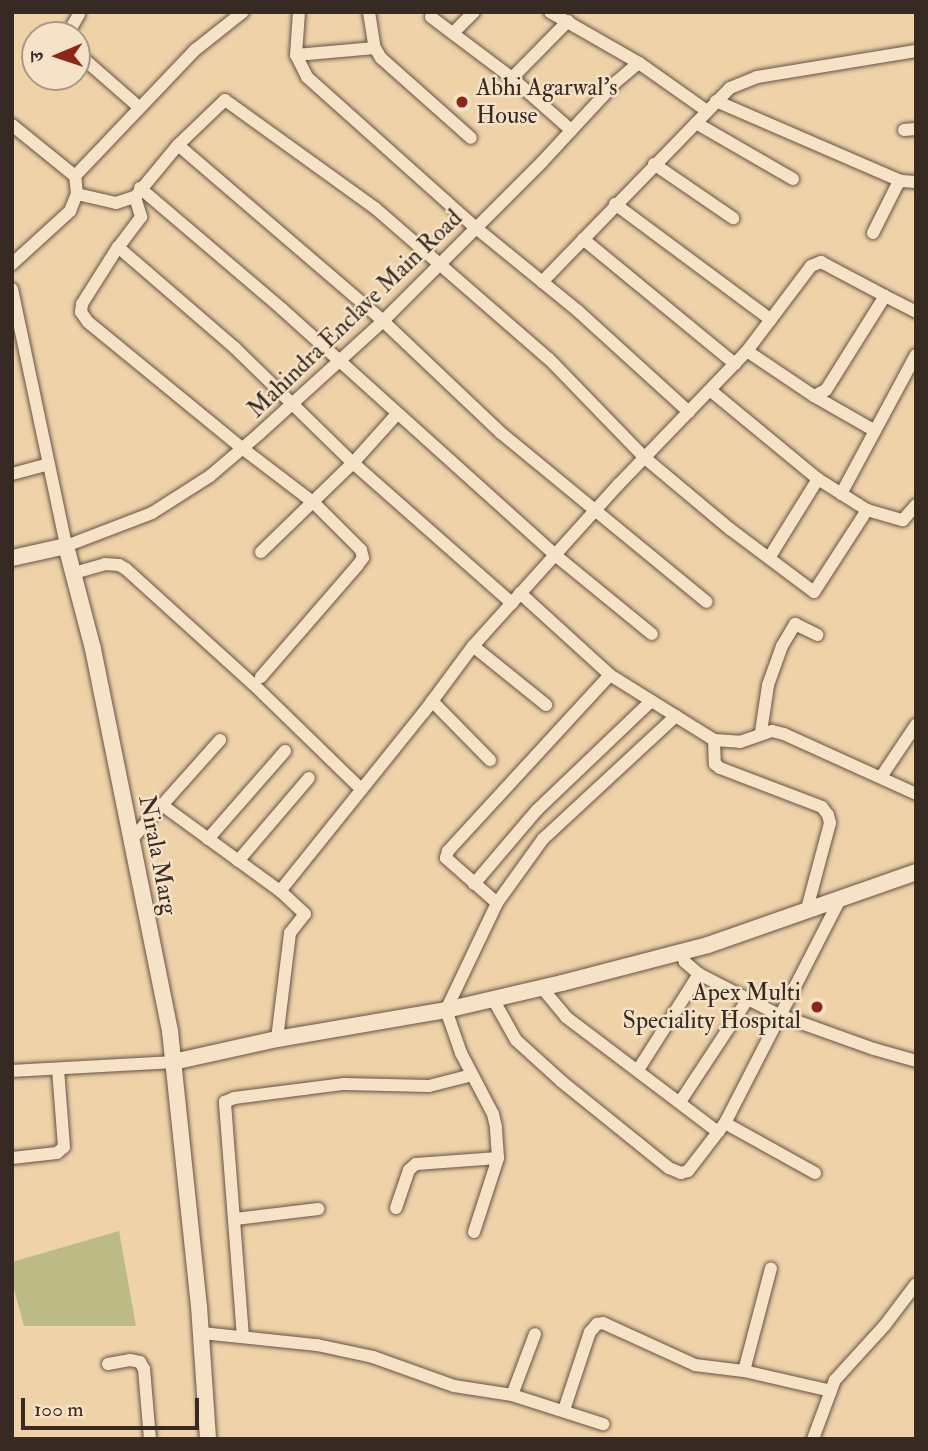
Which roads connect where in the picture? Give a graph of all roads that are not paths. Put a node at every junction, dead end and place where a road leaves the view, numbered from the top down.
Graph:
1 (243, 12) edge
2 (299, 12) edge
3 (369, 12) edge
4 (474, 12) edge
5 (550, 12) edge
6 (431, 17) dead end
7 (568, 21) junction
8 (453, 33) junction
9 (375, 48) junction
10 (916, 51) edge
11 (296, 55) junction
12 (639, 63) junction
13 (91, 65) edge
14 (512, 78) junction
15 (712, 106) junction
16 (139, 107) junction
17 (696, 123) junction
18 (12, 125) edge
19 (571, 130) junction
20 (471, 138) dead end
21 (178, 145) junction
22 (654, 164) junction
23 (75, 176) junction
24 (793, 179) dead end
25 (901, 181) junction
26 (916, 182) edge
27 (138, 192) junction
28 (77, 194) junction
29 (615, 204) junction
30 (733, 218) dead end
31 (476, 228) junction
32 (873, 233) dead end
33 (583, 239) junction
34 (118, 247) junction
35 (12, 264) edge
36 (439, 265) junction
37 (542, 282) junction
38 (12, 289) edge
39 (885, 296) junction
40 (916, 312) edge
41 (771, 320) junction
42 (383, 321) junction
43 (747, 351) junction
44 (916, 355) edge
45 (339, 361) junction
46 (735, 364) junction
47 (710, 390) junction
48 (814, 396) junction
49 (292, 404) junction
50 (689, 412) junction
51 (397, 414) junction
52 (875, 431) junction
53 (242, 448) junction
54 (645, 458) junction
55 (353, 463) junction
56 (49, 464) junction
57 (12, 474) edge
58 (818, 479) junction
59 (841, 494) junction
60 (313, 502) junction
61 (916, 505) edge
62 (595, 510) junction
63 (867, 510) junction
64 (66, 546) junction
65 (261, 552) dead end
66 (555, 555) junction
67 (12, 558) edge
68 (769, 558) junction
69 (74, 573) junction
70 (516, 598) junction
71 (707, 602) dead end
72 (652, 634) dead end
73 (818, 635) dead end
74 (473, 646) junction
75 (610, 675) junction
76 (261, 677) dead end
77 (432, 701) junction
78 (651, 701) junction
79 (546, 705) dead end
80 (676, 716) junction
81 (916, 725) edge
82 (761, 733) junction
83 (220, 740) dead end
84 (714, 740) junction
85 (285, 751) dead end
86 (490, 760) dead end
87 (881, 777) junction
88 (309, 778) dead end
89 (360, 788) junction
90 (916, 792) edge
91 (162, 805) junction
92 (208, 839) junction
93 (131, 840) junction
94 (237, 861) junction
95 (916, 872) edge
96 (474, 884) junction
97 (280, 891) junction
98 (841, 897) junction
99 (497, 903) junction
100 (807, 909) junction
101 (681, 952) junction
102 (699, 974) junction
103 (542, 988) junction
104 (494, 999) junction
105 (748, 999) junction
106 (446, 1010) junction
107 (779, 1015) junction
108 (277, 1039) junction
109 (916, 1061) edge
110 (173, 1062) junction
111 (58, 1069) junction
112 (638, 1070) junction
113 (12, 1071) edge
114 (472, 1075) junction
115 (680, 1102) junction
116 (721, 1127) junction
117 (12, 1158) edge
118 (498, 1158) junction
119 (815, 1173) dead end
120 (396, 1208) dead end
121 (318, 1209) dead end
122 (235, 1219) junction
123 (474, 1232) dead end
124 (771, 1268) dead end
125 (916, 1284) edge
126 (202, 1333) junction
127 (535, 1334) dead end
128 (243, 1337) junction
129 (108, 1364) dead end
130 (744, 1371) junction
131 (831, 1391) junction
132 (512, 1395) junction
133 (564, 1410) junction
134 (603, 1423) dead end
135 (150, 1439) edge
136 (208, 1439) edge
137 (813, 1439) edge

1 - 16 street
2 - 11 street
3 - 9 street
4 - 8 street
5 - 7 street
6 - 8 street
7 - 12 street
7 - 14 street
8 - 14 street
9 - 11 street
9 - 20 street
10 - 15 street
11 - 31 street
12 - 15 street
12 - 19 street, Mahindra Enclave Main Road
13 - 16 street
14 - 19 street
15 - 17 street
15 - 25 street
16 - 23 street
17 - 22 street
17 - 24 street
18 - 23 street
19 - 31 street, Mahindra Enclave Main Road
21 - 27 street
21 - 36 street
21 - 42 street
22 - 29 street
22 - 30 street
23 - 28 street
25 - 26 street
25 - 32 street
27 - 28 street
27 - 34 street
27 - 45 street
28 - 35 street
29 - 33 street
29 - 41 street
31 - 36 street, Mahindra Enclave Main Road
31 - 37 street
33 - 37 street
33 - 46 street
34 - 49 street
34 - 53 street
36 - 42 street, Mahindra Enclave Main Road
36 - 54 street
37 - 50 street
38 - 56 street, Nirala Marg
39 - 40 street
39 - 41 street
39 - 48 street
41 - 43 street
42 - 45 street, Mahindra Enclave Main Road
42 - 62 street
43 - 46 street
43 - 48 street
44 - 52 street
45 - 49 street, Mahindra Enclave Main Road
45 - 51 street
46 - 47 street
47 - 50 street
47 - 58 street
48 - 52 street
49 - 53 street, Mahindra Enclave Main Road
49 - 55 street
50 - 54 street
51 - 55 street
51 - 66 street
52 - 59 street
53 - 60 street
53 - 64 street, Mahindra Enclave Main Road
54 - 62 street
54 - 68 street
55 - 60 street
55 - 70 street
56 - 57 street
56 - 64 street, Nirala Marg
58 - 59 street
58 - 68 street
59 - 63 street
60 - 65 street
60 - 76 street
61 - 63 street
62 - 66 street
62 - 71 street
63 - 68 street
64 - 67 street
64 - 69 street, Nirala Marg
66 - 70 street
66 - 72 street
69 - 89 street
69 - 93 street, Nirala Marg
70 - 74 street
70 - 75 street
73 - 82 street
74 - 77 street
74 - 79 street
75 - 78 street
75 - 96 street
77 - 86 street
77 - 89 street
78 - 80 street
78 - 96 street
80 - 84 street
80 - 99 street
81 - 87 street
82 - 84 street
82 - 87 street
83 - 91 street
84 - 100 street
85 - 92 street
87 - 90 street
88 - 94 street
89 - 97 street
91 - 92 street
91 - 93 street
92 - 94 street
93 - 110 street, Nirala Marg
94 - 97 street
95 - 98 street
96 - 99 street
97 - 108 street
98 - 100 street
98 - 107 street
99 - 106 street
100 - 101 street
101 - 102 street
101 - 103 street
102 - 105 street
102 - 112 street
103 - 104 street
103 - 112 street
104 - 106 street
104 - 116 street
105 - 107 street
105 - 115 street
106 - 108 street
106 - 114 street
107 - 109 street
107 - 116 street
108 - 110 street
110 - 111 street
110 - 126 street, Nirala Marg
111 - 113 street
111 - 117 street
112 - 115 street
114 - 118 street
114 - 122 street
115 - 116 street
116 - 119 street
118 - 120 street
118 - 123 street
121 - 122 street
122 - 128 street
124 - 130 street
125 - 131 street
126 - 128 street
126 - 136 street, Nirala Marg
127 - 132 street
128 - 132 street
129 - 135 street
130 - 131 street
130 - 133 street
131 - 137 street
132 - 133 street
133 - 134 street

